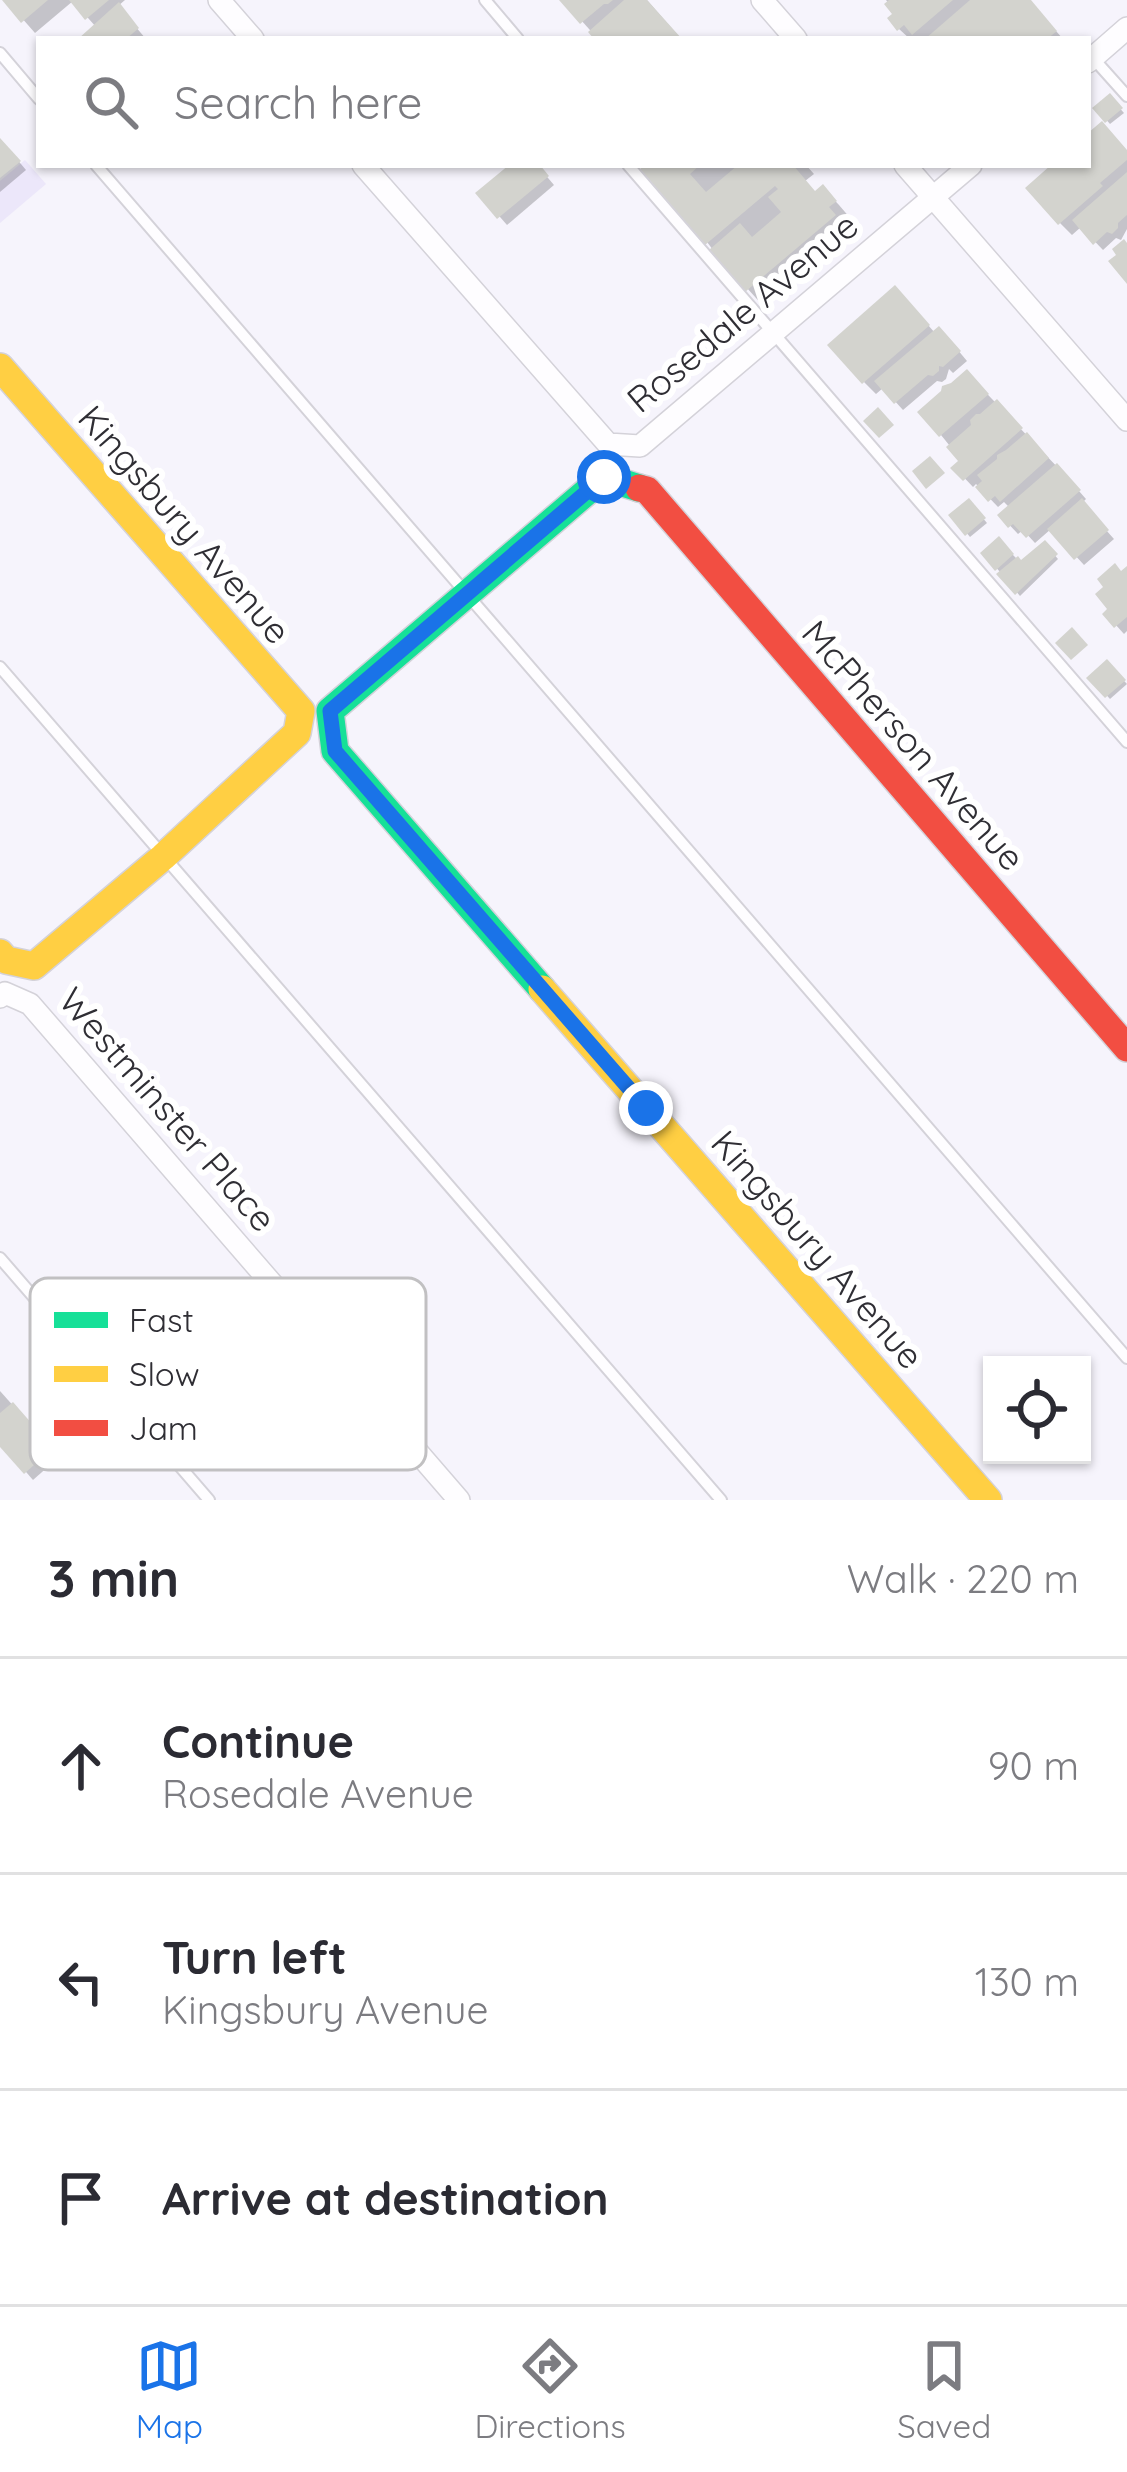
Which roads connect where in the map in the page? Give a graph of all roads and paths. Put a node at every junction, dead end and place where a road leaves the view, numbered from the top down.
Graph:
1 (219, 0) edge
2 (485, 0) edge
3 (762, 0) edge
4 (1127, 28) edge
5 (250, 36) edge
6 (515, 36) edge
7 (793, 36) edge
8 (0, 53) edge
9 (1091, 60) edge
10 (36, 95) edge
11 (1127, 97) edge
12 (99, 168) edge
13 (366, 168) edge
14 (631, 168) edge
15 (908, 168) edge
16 (967, 168) edge
17 (933, 198) junction
18 (773, 333) junction
19 (0, 367) edge
20 (1127, 420) edge
21 (466, 596) junction
22 (0, 667) edge
23 (1127, 742) edge
24 (164, 857) junction
25 (3, 956) edge
26 (2, 995) edge
27 (1127, 1048) edge
28 (0, 1258) edge
29 (267, 1278) edge
30 (30, 1293) edge
31 (1127, 1358) edge
32 (426, 1462) edge
33 (183, 1470) edge
34 (209, 1500) edge
35 (459, 1500) edge
36 (721, 1500) edge
37 (988, 1500) edge

1 - 5 street
2 - 6 lane
3 - 7 street
4 - 9 street
8 - 10 lane
9 - 11 lane
12 - 21 lane
13 - 18 street, Rosedale Avenue
14 - 18 lane
15 - 17 street
16 - 17 street, Rosedale Avenue
17 - 18 street, Rosedale Avenue
17 - 20 street
18 - 23 lane
19 - 24 street, Kingsbury Avenue
21 - 27 street, McPherson Avenue
21 - 31 lane
21 - 37 street, Kingsbury Avenue
22 - 24 lane
24 - 25 street
24 - 36 lane
26 - 29 street, Westminster Place
28 - 30 lane
32 - 35 street, Westminster Place
33 - 34 lane

